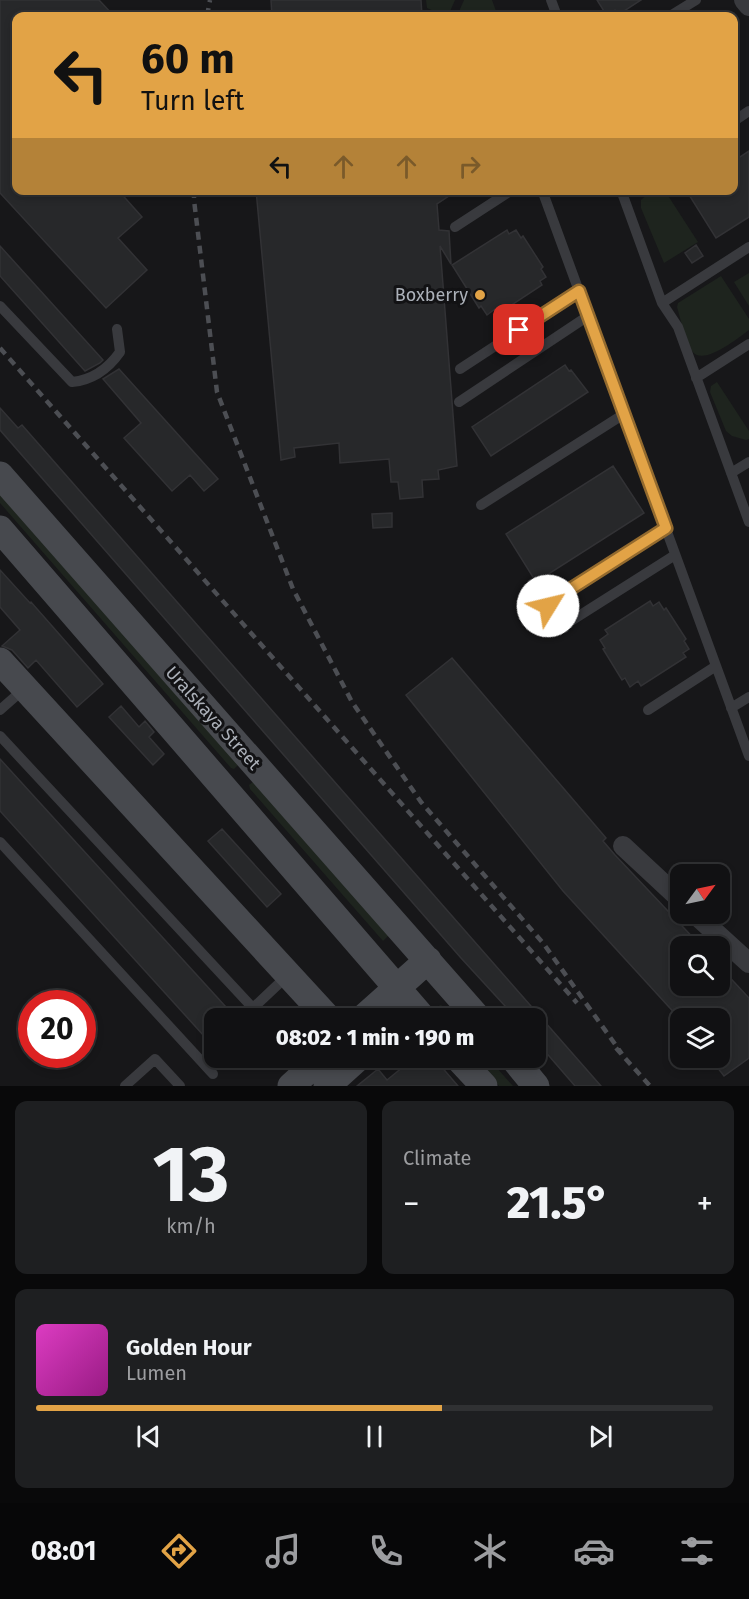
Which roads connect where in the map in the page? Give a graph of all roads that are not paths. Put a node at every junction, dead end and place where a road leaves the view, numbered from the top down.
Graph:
1 (696, 0) edge
2 (744, 0) edge
3 (749, 6) edge
4 (676, 12) edge
5 (504, 195) edge
6 (544, 195) edge
7 (623, 195) edge
8 (455, 227) dead end
9 (749, 247) edge
10 (579, 291) junction
11 (662, 303) junction
12 (0, 306) edge
13 (588, 316) junction
14 (117, 329) dead end
15 (749, 344) edge
16 (460, 369) dead end
17 (696, 378) junction
18 (459, 402) dead end
19 (624, 414) junction
20 (749, 462) edge
21 (731, 473) junction
22 (0, 475) edge
23 (481, 505) dead end
24 (749, 522) edge
25 (666, 528) junction
26 (0, 529) edge
27 (675, 555) junction
28 (0, 661) edge
29 (716, 666) junction
30 (25, 688) junction
31 (749, 697) edge
32 (731, 708) junction
33 (0, 710) edge
34 (648, 710) dead end
35 (0, 736) edge
36 (749, 756) edge
37 (0, 842) edge
38 (623, 846) dead end
39 (670, 890) edge
40 (706, 924) edge
41 (749, 963) edge
42 (436, 970) junction
43 (288, 974) junction
44 (319, 1008) edge
45 (408, 1008) edge
46 (469, 1008) edge
47 (311, 1068) edge
48 (346, 1068) edge
49 (467, 1068) edge
50 (521, 1068) edge
51 (213, 1074) dead end
52 (125, 1086) edge
53 (180, 1086) edge
54 (291, 1086) edge
55 (327, 1086) edge
56 (484, 1086) edge
57 (536, 1086) edge

1 - 4 lane
2 - 3 street
5 - 8 lane
6 - 10 lane
7 - 11 lane
9 - 11 lane
10 - 13 lane
10 - 16 lane
11 - 17 lane
12 - 14 lane
13 - 18 lane
13 - 19 lane
15 - 17 lane
17 - 21 lane
19 - 23 lane
19 - 25 lane
20 - 21 lane
21 - 24 lane
22 - 42 main road, Uralskaya Street
25 - 27 lane
25 - 27 lane
26 - 45 main road, Uralskaya Street
27 - 29 lane
28 - 30 main road
29 - 32 lane
29 - 34 lane
30 - 33 lane
30 - 43 main road
31 - 32 lane
32 - 36 lane
35 - 43 lane
37 - 51 lane
38 - 39 street
40 - 41 street
42 - 45 main road
42 - 46 main road, Uralskaya Street
43 - 44 main road
47 - 54 main road
48 - 55 main road
49 - 56 main road
50 - 57 main road
52 - 53 lane

